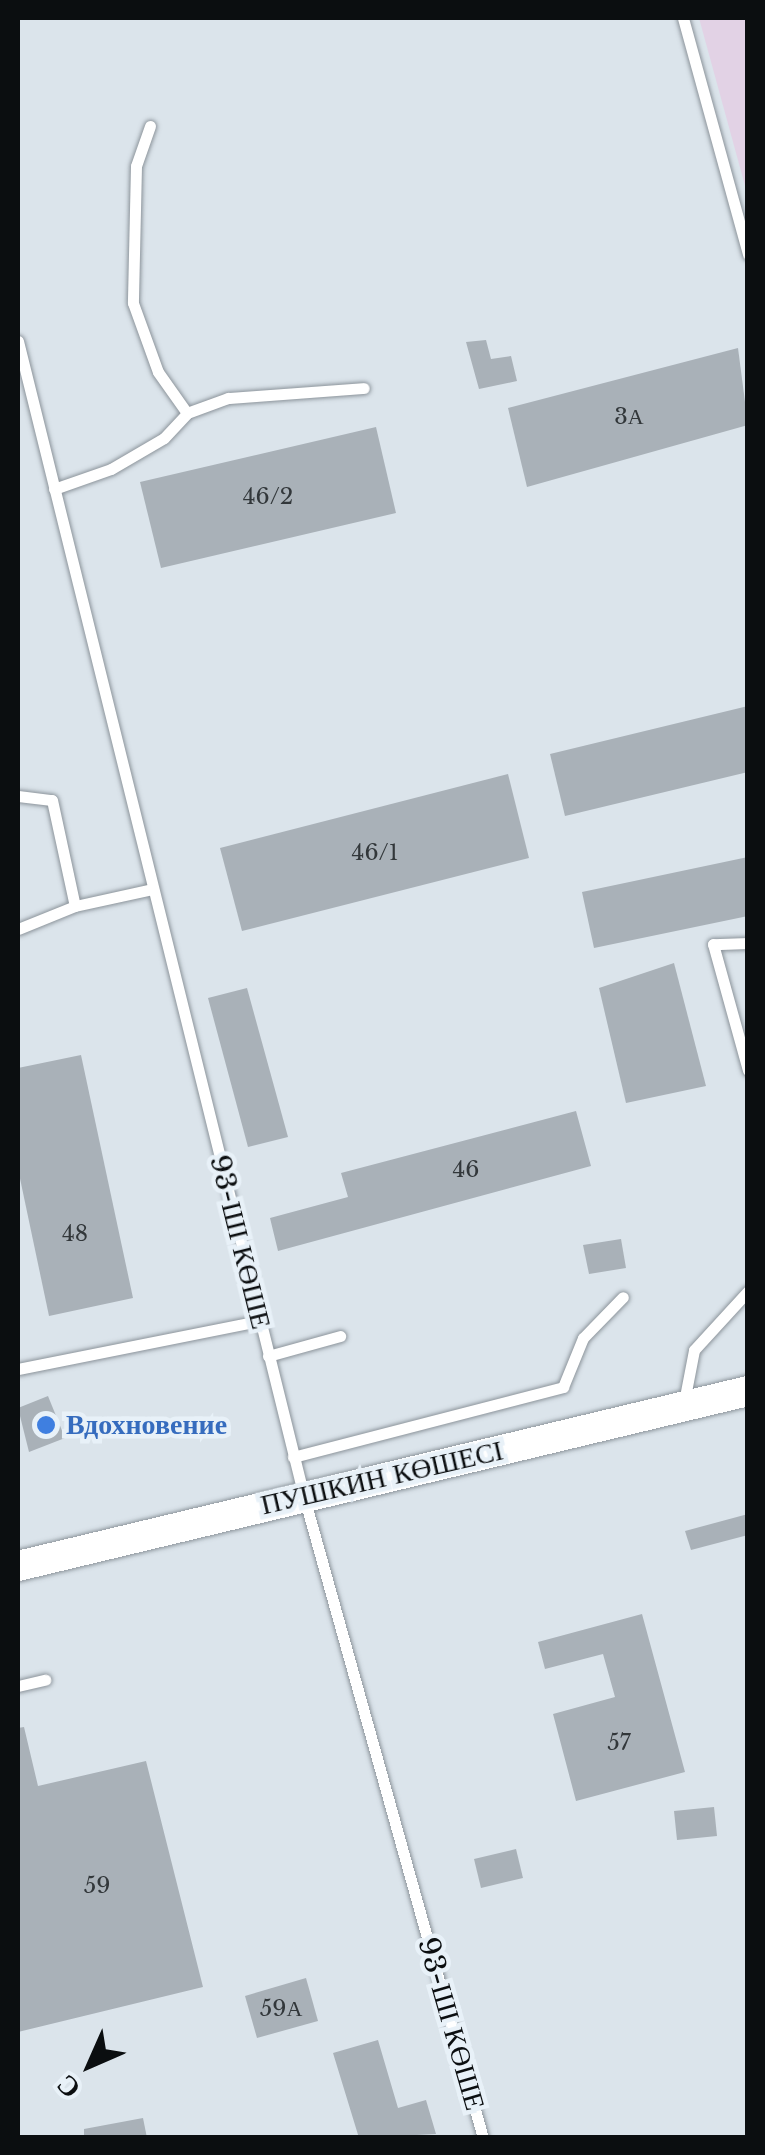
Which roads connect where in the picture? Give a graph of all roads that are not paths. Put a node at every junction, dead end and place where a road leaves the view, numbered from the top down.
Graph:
1 (683, 18) edge
2 (150, 126) dead end
3 (748, 254) edge
4 (18, 341) edge
5 (364, 388) dead end
6 (187, 413) junction
7 (54, 489) junction
8 (18, 796) edge
9 (153, 889) junction
10 (76, 906) junction
11 (18, 929) edge
12 (748, 943) edge
13 (748, 1070) edge
14 (748, 1292) edge
15 (624, 1298) dead end
16 (259, 1320) junction
17 (340, 1336) dead end
18 (268, 1356) junction
19 (18, 1369) edge
20 (748, 1391) edge
21 (683, 1406) junction
22 (293, 1456) junction
23 (304, 1497) junction
24 (18, 1566) edge
25 (45, 1680) dead end
26 (18, 1686) edge
27 (483, 2138) edge

1 - 3 lane
2 - 6 lane
4 - 7 lane, 93-ШІ КӨШЕ
5 - 6 lane
6 - 7 lane
7 - 9 lane, 93-ШІ КӨШЕ
8 - 10 lane
9 - 10 lane
9 - 16 lane, 93-ШІ КӨШЕ
10 - 11 lane
12 - 13 lane
14 - 21 lane
15 - 22 lane
16 - 18 lane, 93-ШІ КӨШЕ
16 - 19 lane
17 - 18 lane
18 - 22 lane, 93-ШІ КӨШЕ
20 - 21 main road, ПУШКИН КӨШЕСІ
21 - 23 main road, ПУШКИН КӨШЕСІ
22 - 23 lane, 93-ШІ КӨШЕ
23 - 24 main road, ПУШКИН КӨШЕСІ
23 - 27 lane, 93-ШІ КӨШЕ
25 - 26 lane

